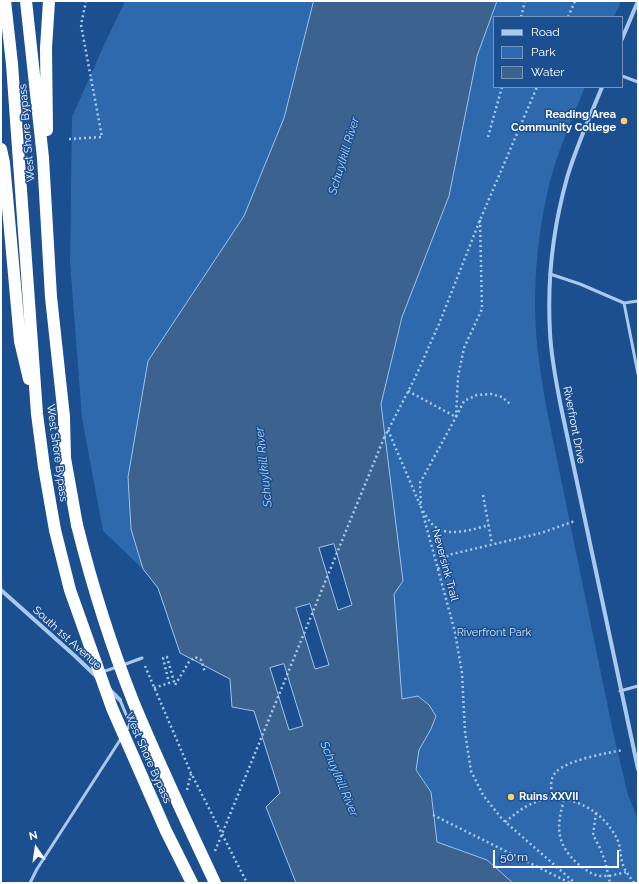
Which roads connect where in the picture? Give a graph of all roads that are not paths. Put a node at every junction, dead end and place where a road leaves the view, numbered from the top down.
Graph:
1 (5, 1) edge
2 (26, 1) edge
3 (49, 1) edge
4 (638, 1) edge
5 (623, 37) edge
6 (623, 76) edge
7 (638, 82) edge
8 (602, 88) edge
9 (1, 149) edge
10 (48, 243) junction
11 (550, 274) junction
12 (638, 301) edge
13 (624, 304) junction
14 (638, 374) edge
15 (37, 414) junction
16 (1, 590) edge
17 (142, 658) road end
18 (94, 674) junction
19 (638, 686) edge
20 (620, 690) junction
21 (120, 700) joint
22 (638, 769) edge
23 (30, 883) edge
24 (192, 883) edge
25 (215, 883) edge

1 - 15 highway, West Shore Bypass
2 - 10 highway, West Shore Bypass
3 - 10 highway
4 - 5 street
6 - 7 lane
8 - 11 street, Riverfront Drive
9 - 15 highway
10 - 25 highway, West Shore Bypass, bridge
11 - 13 lane
11 - 20 street, Riverfront Drive
12 - 13 lane
13 - 14 lane
15 - 24 highway, West Shore Bypass, bridge
16 - 18 street, South 1st Avenue
17 - 18 lane
18 - 21 street, South 1st Avenue
19 - 20 lane
20 - 22 street, Riverfront Drive
21 - 23 lane

